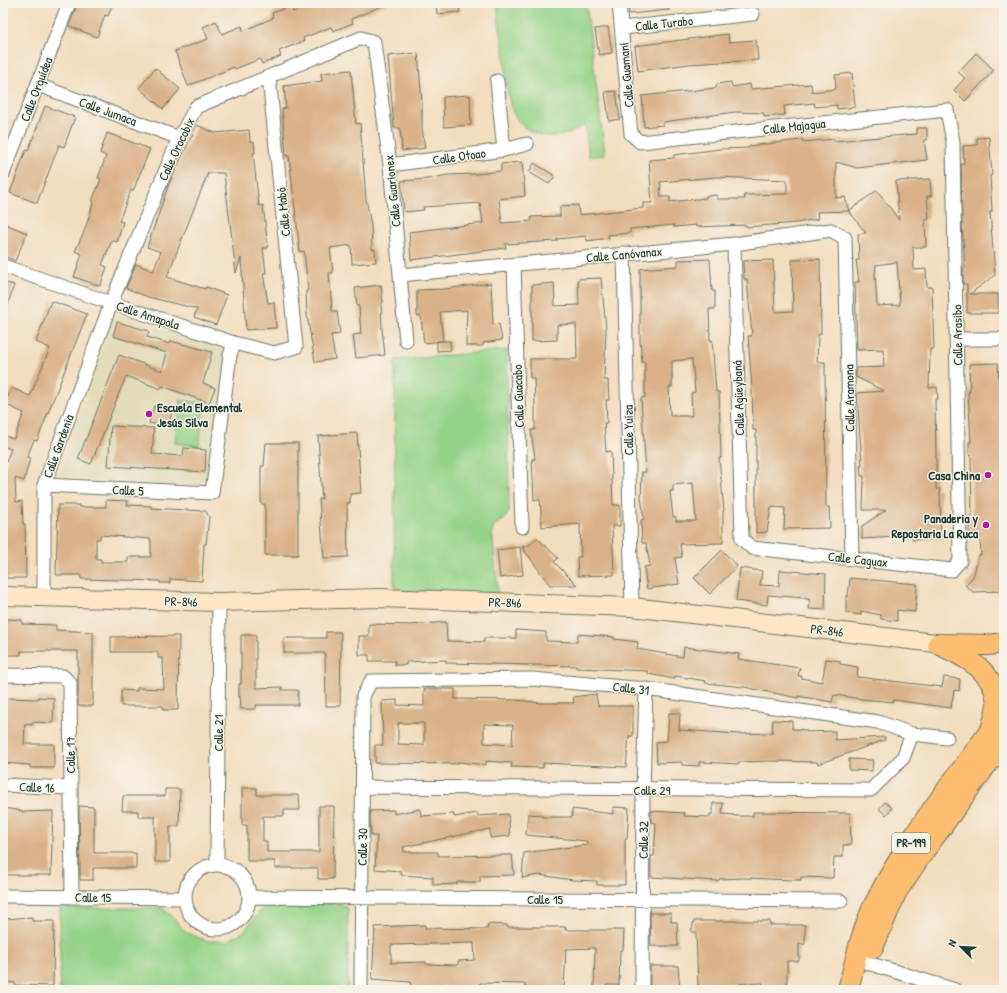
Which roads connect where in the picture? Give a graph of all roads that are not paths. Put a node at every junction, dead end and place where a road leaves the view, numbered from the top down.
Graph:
1 (68, 3) edge
2 (619, 3) edge
3 (754, 14) dead end
4 (622, 28) junction
5 (374, 42) joint
6 (269, 77) junction
7 (498, 81) dead end
8 (38, 85) junction
9 (947, 110) joint
10 (179, 138) junction
11 (640, 142) joint
12 (527, 144) dead end
13 (504, 150) junction
14 (390, 165) junction
15 (3, 174) edge
16 (845, 238) joint
17 (734, 244) junction
18 (624, 253) junction
19 (514, 264) junction
20 (3, 266) edge
21 (400, 275) junction
22 (111, 303) junction
23 (957, 339) junction
24 (1004, 339) edge
25 (406, 341) dead end
26 (234, 343) junction
27 (296, 347) joint
28 (44, 485) junction
29 (522, 527) dead end
30 (752, 548) joint
31 (852, 558) junction
32 (960, 561) joint
33 (3, 596) edge
34 (44, 596) junction
35 (219, 602) junction
36 (632, 607) junction
37 (1004, 643) edge
38 (938, 644) junction
39 (1004, 652) edge
40 (3, 675) edge
41 (646, 689) junction
42 (363, 704) joint
43 (1004, 711) edge
44 (912, 734) junction
45 (947, 738) dead end
46 (998, 747) edge
47 (3, 785) edge
48 (70, 788) junction
49 (363, 788) junction
50 (643, 790) junction
51 (217, 864) junction
52 (3, 896) edge
53 (72, 897) junction
54 (184, 898) junction
55 (249, 898) junction
56 (361, 899) junction
57 (642, 900) junction
58 (841, 901) dead end
59 (861, 961) junction
60 (361, 990) edge
61 (642, 990) edge
62 (848, 990) edge
63 (861, 990) edge
64 (955, 990) edge

1 - 8 street, Calle Orquídea
2 - 4 street, Calle Guamaní
3 - 4 street, Calle Turabo
4 - 11 street, Calle Guamaní
5 - 6 street, Calle Orocobix
5 - 14 street, Calle Guarionex
6 - 10 street, Calle Orocobix
6 - 27 street, Calle Mabó
7 - 13 street
8 - 10 street, Calle Jumaca
8 - 15 street, Calle Orquídea
9 - 11 street, Calle Majagua
9 - 23 street, Calle Arasibo
10 - 22 street, Calle Orocobix
12 - 13 street, Calle Otoao
13 - 14 street, Calle Otoao
14 - 21 street, Calle Guarionex
16 - 17 street, Calle Canóvanax
16 - 31 street, Calle Aramona
17 - 18 street, Calle Canóvanax
17 - 30 street, Calle Agüeybaná
18 - 19 street, Calle Canóvanax
18 - 36 street, Calle Yuiza
19 - 21 street, Calle Canóvanax
19 - 29 street, Calle Guacabo
20 - 22 street, Calle Amapola
21 - 25 street, Calle Guarionex
22 - 26 street, Calle Amapola
22 - 28 street, Calle Gardenia
23 - 24 street
23 - 32 street, Calle Arasibo
26 - 27 street, Calle Amapola
26 - 28 street, Calle 5
28 - 34 street, Calle Gardenia
30 - 31 street, Calle Caguax
31 - 32 street, Calle Caguax
33 - 34 street, PR-846 / PR-846
34 - 35 street, PR-846 / PR-846
35 - 36 street, PR-846 / PR-846
35 - 51 street, Calle 21
36 - 38 street, PR-846 / PR-846
37 - 38 main road
38 - 39 street, PR-846 / PR-846
38 - 46 main road
40 - 48 street, Calle 17
41 - 42 street, Calle 31
41 - 44 street, Calle 31
41 - 50 street, Calle 32
42 - 49 street, Calle 30
43 - 46 main road, PR-199
44 - 45 street, Calle 31
44 - 50 street, Calle 29
46 - 59 main road, PR-199
47 - 48 street, Calle 16
48 - 53 street, Calle 17
49 - 50 street, Calle 29
49 - 56 street, Calle 30
50 - 57 street, Calle 32
51 - 54 street
51 - 55 street
52 - 53 street, Calle 15
53 - 54 street, Calle 15
54 - 55 street
55 - 56 street, Calle 15
56 - 57 street, Calle 15
56 - 60 street, Calle 30
57 - 58 street, Calle 15
57 - 61 street, Calle 32
59 - 62 main road, PR-199
59 - 63 main road, PR-199
59 - 64 street

